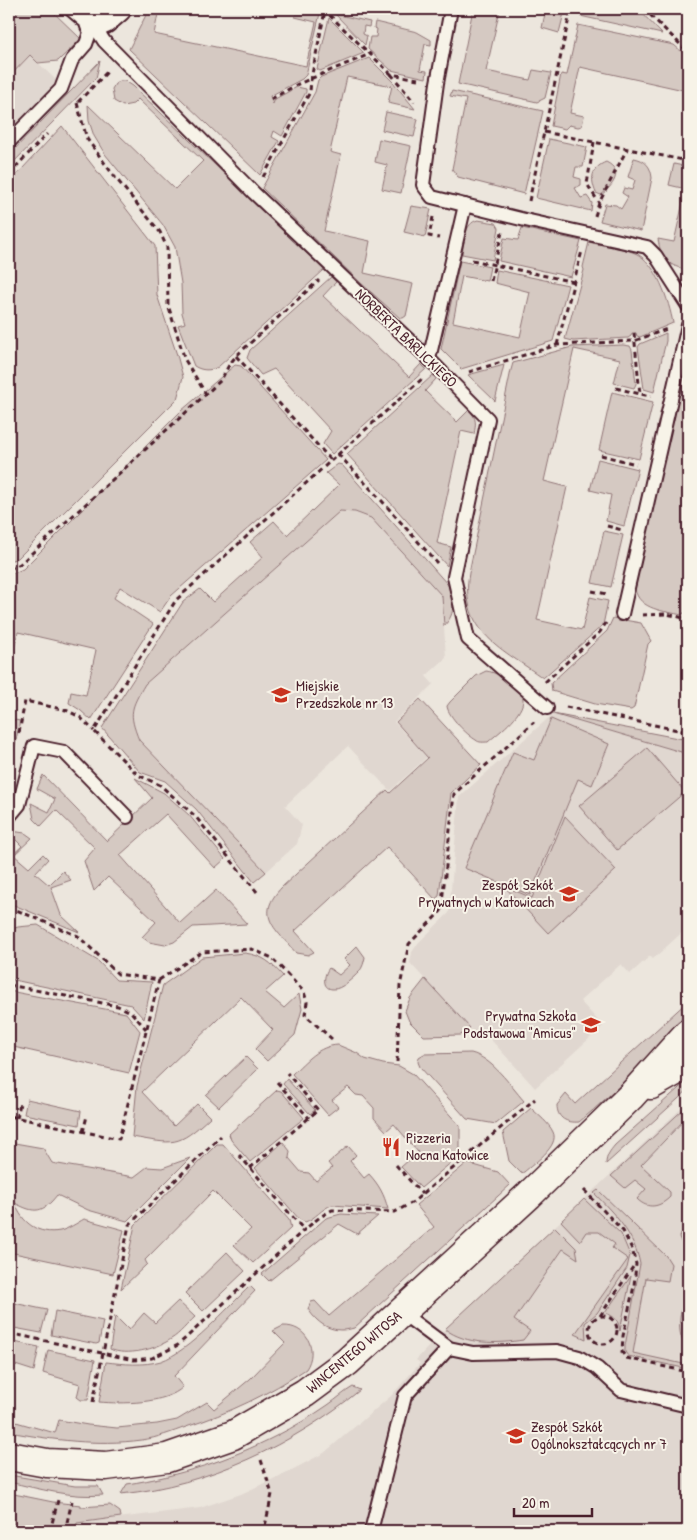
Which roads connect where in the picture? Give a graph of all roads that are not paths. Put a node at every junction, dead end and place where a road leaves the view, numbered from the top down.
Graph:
1 (70, 9) edge
2 (118, 9) edge
3 (451, 9) edge
4 (93, 24) junction
5 (9, 142) edge
6 (465, 205) junction
7 (688, 306) edge
8 (688, 325) edge
9 (433, 362) junction
10 (615, 613) road end
11 (547, 708) road end
12 (9, 817) edge
13 (127, 817) dead end
14 (688, 1033) edge
15 (688, 1064) edge
16 (630, 1097) junction
17 (402, 1313) junction
18 (449, 1348) junction
19 (688, 1406) edge
20 (9, 1456) edge
21 (371, 1531) edge

1 - 4 lane, NORBERTA BARLICKIEGO
2 - 4 street
3 - 6 lane
4 - 5 lane
4 - 9 lane, NORBERTA BARLICKIEGO
6 - 7 lane
6 - 9 lane
8 - 10 lane
9 - 11 lane, NORBERTA BARLICKIEGO
12 - 13 lane
14 - 16 street, WINCENTEGO WITOSA
15 - 16 street, WINCENTEGO WITOSA
16 - 17 street, WINCENTEGO WITOSA
17 - 18 lane
17 - 20 street, WINCENTEGO WITOSA
18 - 19 lane
18 - 21 lane

